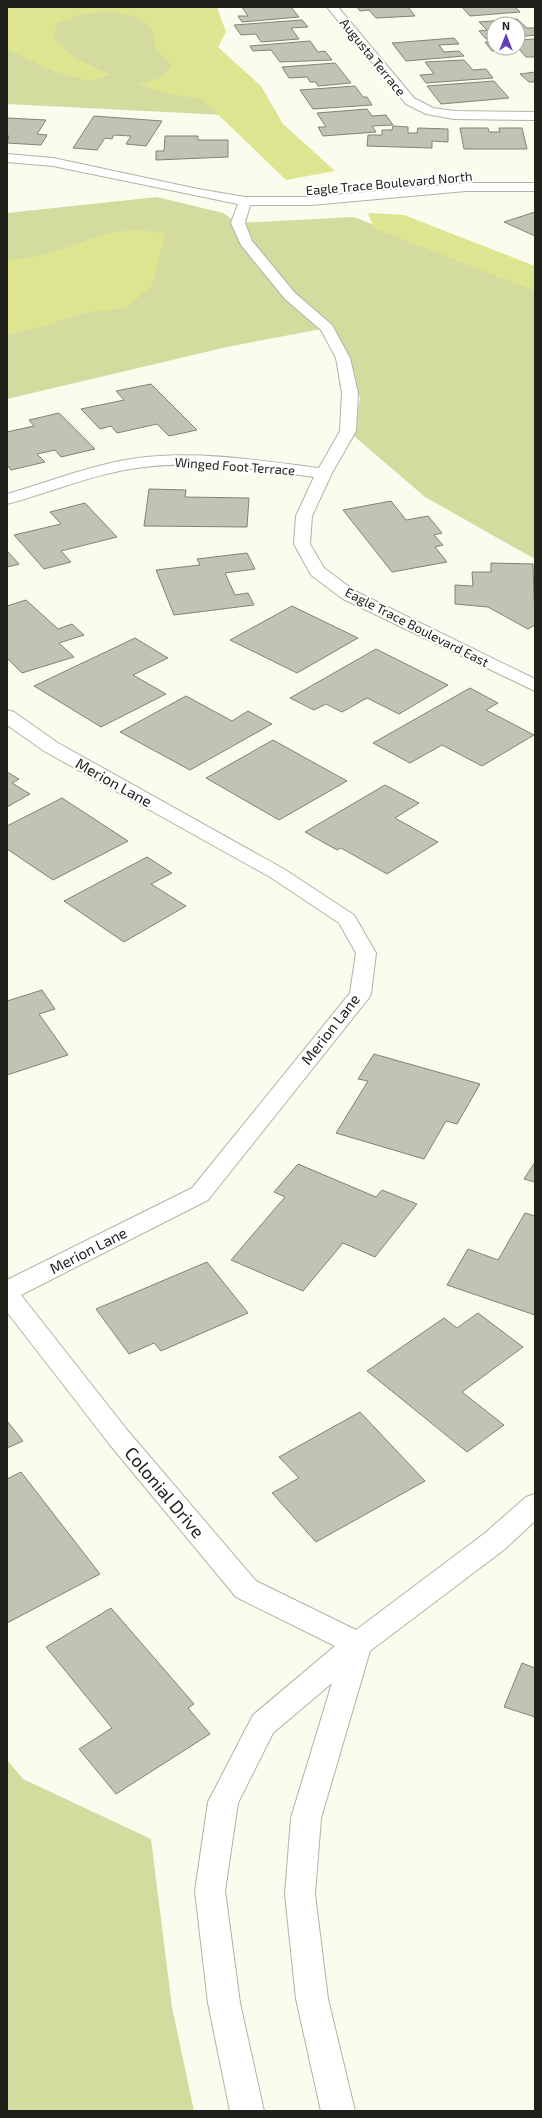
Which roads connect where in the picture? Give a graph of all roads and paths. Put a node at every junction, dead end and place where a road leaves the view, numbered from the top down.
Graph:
1 (332, 7) edge
2 (535, 116) edge
3 (7, 158) edge
4 (535, 175) edge
5 (535, 188) edge
6 (244, 201) junction
7 (324, 473) junction
8 (7, 499) edge
9 (535, 686) edge
10 (7, 716) edge
11 (7, 1291) edge
12 (7, 1295) edge
13 (535, 1505) edge
14 (358, 1644) junction
15 (247, 2111) edge
16 (338, 2111) edge

1 - 2 street, Augusta Terrace
3 - 6 street, Eagle Trace Boulevard North
4 - 6 street, Eagle Trace Boulevard North
5 - 6 street, Eagle Trace Boulevard North
6 - 7 street, Eagle Trace Boulevard East
7 - 8 street, Winged Foot Terrace
7 - 9 street, Eagle Trace Boulevard East
10 - 11 street, Merion Lane
12 - 14 street, Colonial Drive
13 - 14 street
14 - 15 street
14 - 16 street

